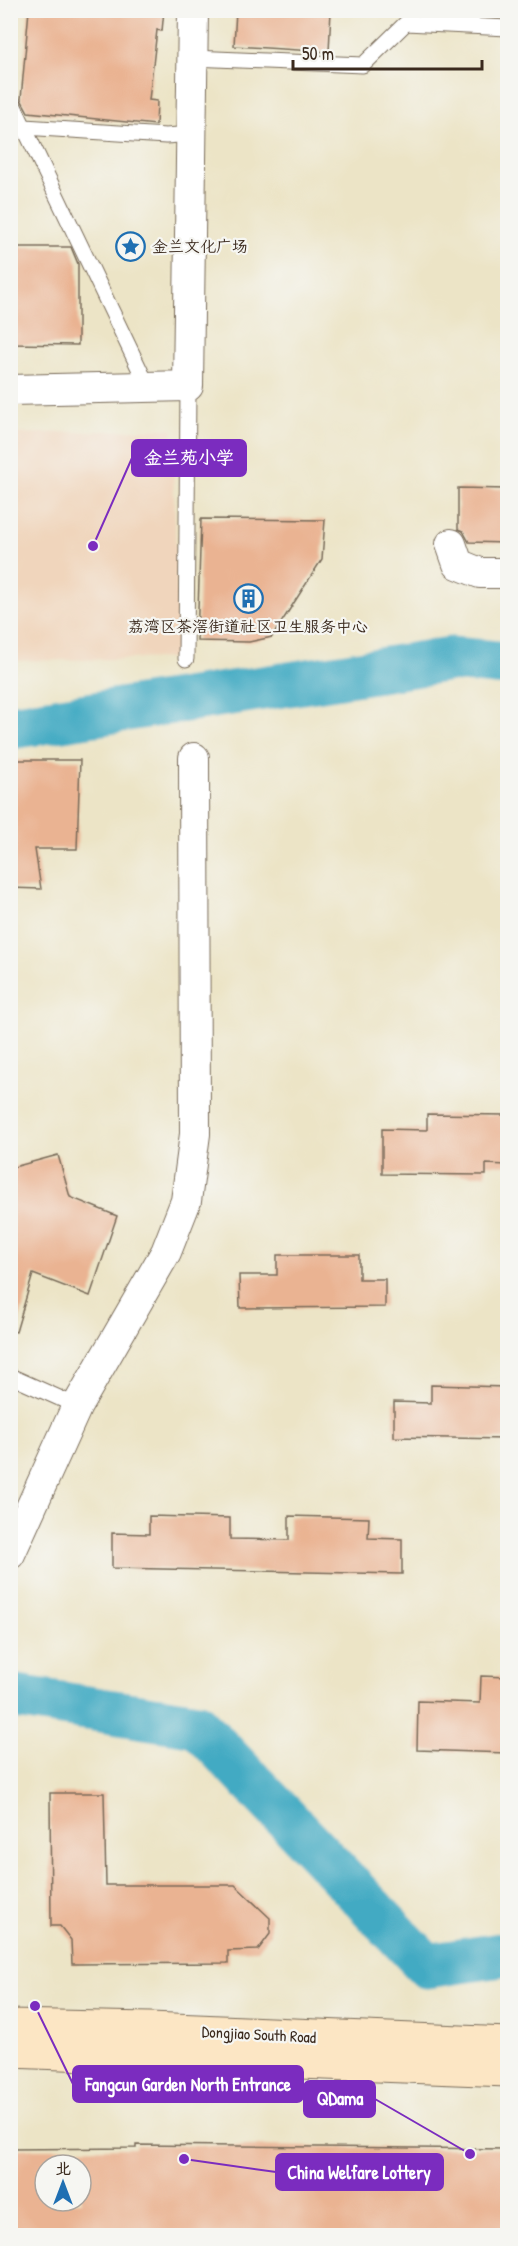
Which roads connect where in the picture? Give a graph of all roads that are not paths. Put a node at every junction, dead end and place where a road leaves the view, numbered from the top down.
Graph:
1 (193, 10) edge
2 (507, 28) edge
3 (193, 58) junction
4 (10, 98) edge
5 (24, 127) junction
6 (191, 134) junction
7 (188, 386) junction
8 (148, 387) junction
9 (10, 390) edge
10 (451, 544) dead end
11 (507, 573) edge
12 (186, 659) dead end
13 (194, 758) dead end
14 (10, 1376) edge
15 (77, 1406) junction
16 (10, 1554) edge
17 (10, 2026) edge
18 (507, 2044) edge
19 (10, 2051) edge
20 (507, 2070) edge

1 - 3 street
2 - 3 lane
3 - 6 street
4 - 5 lane
5 - 6 lane
5 - 8 lane
6 - 7 street
7 - 8 street
7 - 12 lane
8 - 9 street
10 - 11 street
13 - 15 street
14 - 15 lane
15 - 16 street
17 - 18 street, Dongjiao South Road
19 - 20 street, Dongjiao South Road

